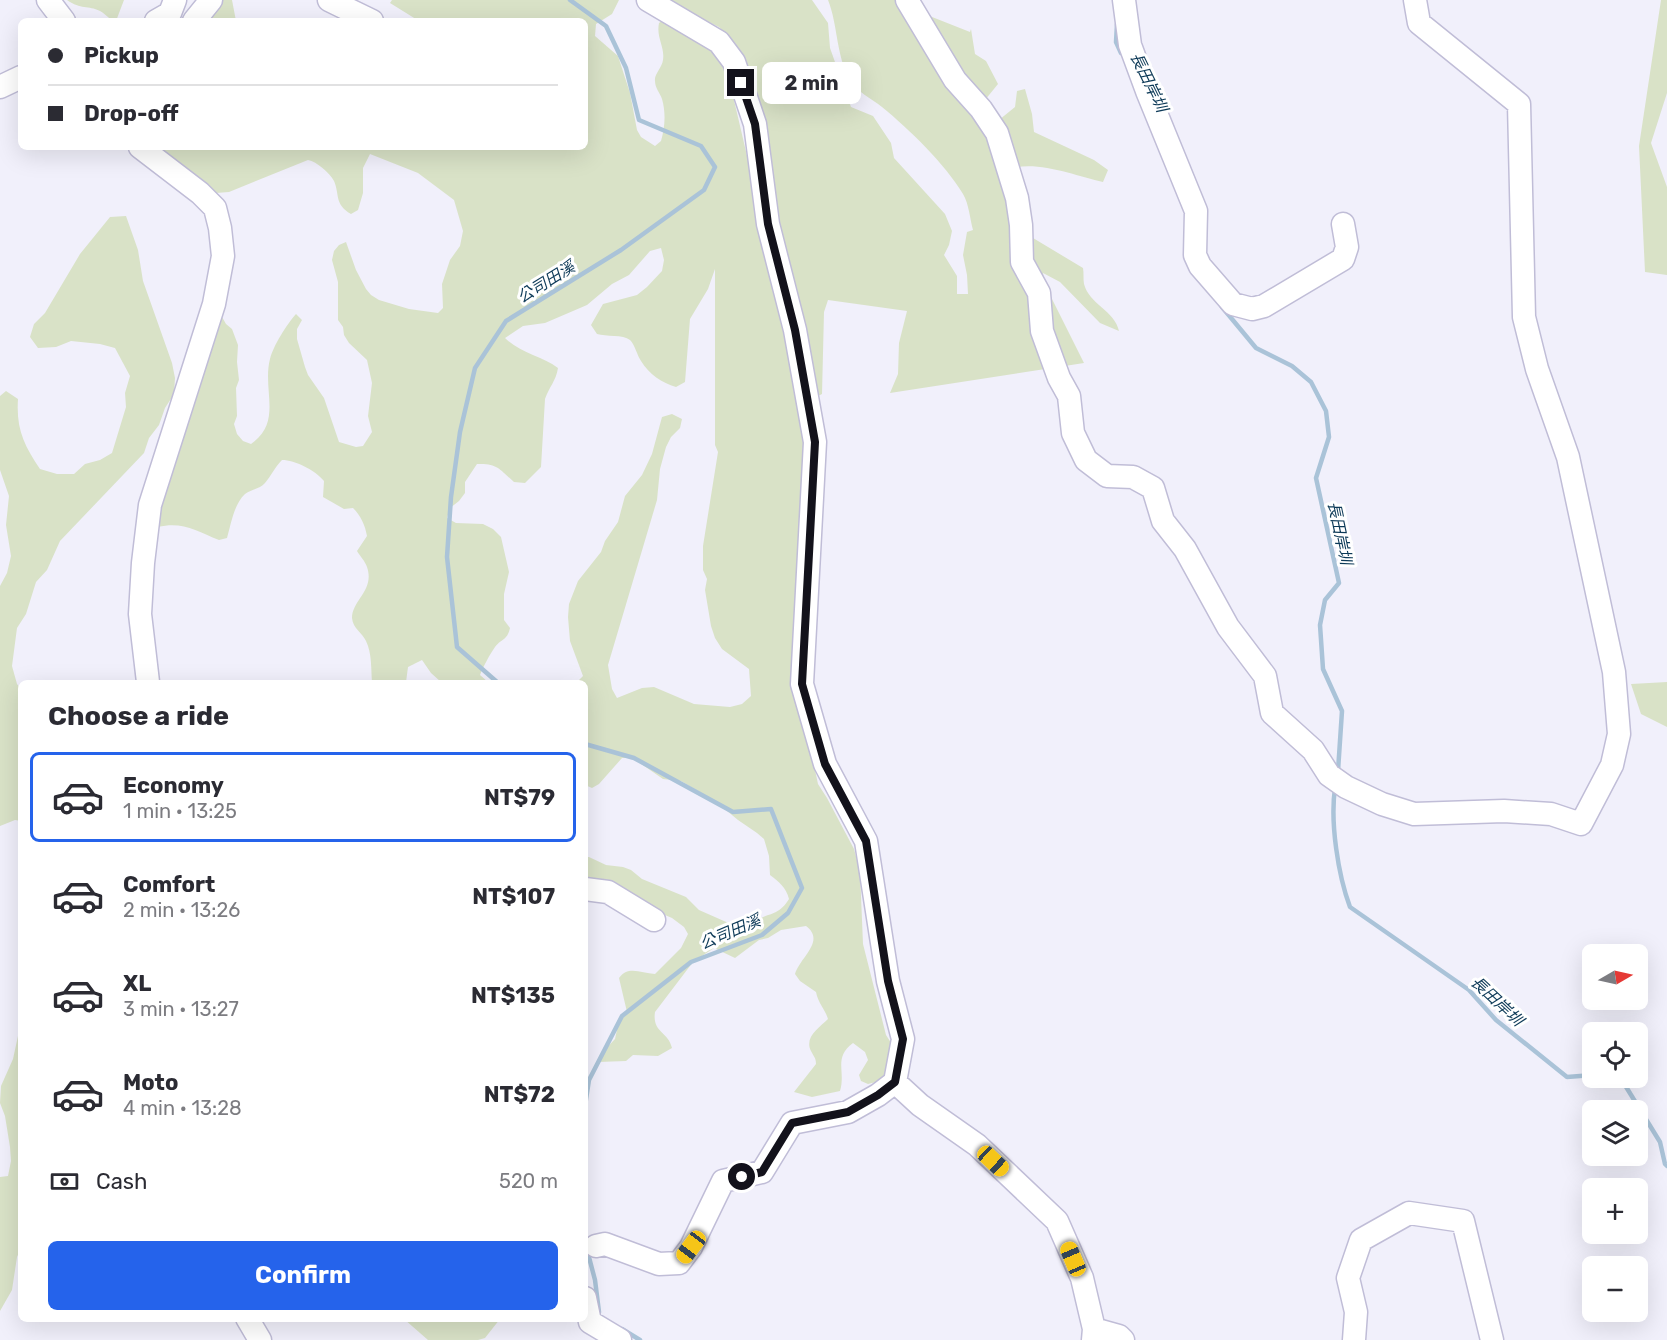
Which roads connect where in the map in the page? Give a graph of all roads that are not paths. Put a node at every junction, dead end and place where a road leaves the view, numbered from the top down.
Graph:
1 (48, 0) edge
2 (176, 0) edge
3 (211, 0) edge
4 (329, 0) edge
5 (648, 0) edge
6 (907, 0) edge
7 (1124, 0) edge
8 (1416, 0) edge
9 (62, 18) edge
10 (161, 18) edge
11 (197, 18) edge
12 (366, 18) edge
13 (18, 78) edge
14 (0, 87) edge
15 (144, 150) edge
16 (1343, 224) dead end
17 (148, 680) edge
18 (588, 889) edge
19 (654, 920) dead end
20 (895, 1082) junction
21 (596, 1246) dead end
22 (588, 1312) edge
23 (249, 1322) edge
24 (1093, 1334) edge
25 (260, 1340) edge
26 (620, 1340) edge
27 (1123, 1340) edge
28 (1354, 1340) edge
29 (1492, 1340) edge

1 - 9 street
2 - 10 street
3 - 11 street
4 - 12 street
5 - 20 street
6 - 8 street
7 - 16 street
13 - 14 street
15 - 17 street
18 - 19 street
20 - 21 street
20 - 24 street
22 - 26 street
23 - 25 street
24 - 27 street
28 - 29 street

